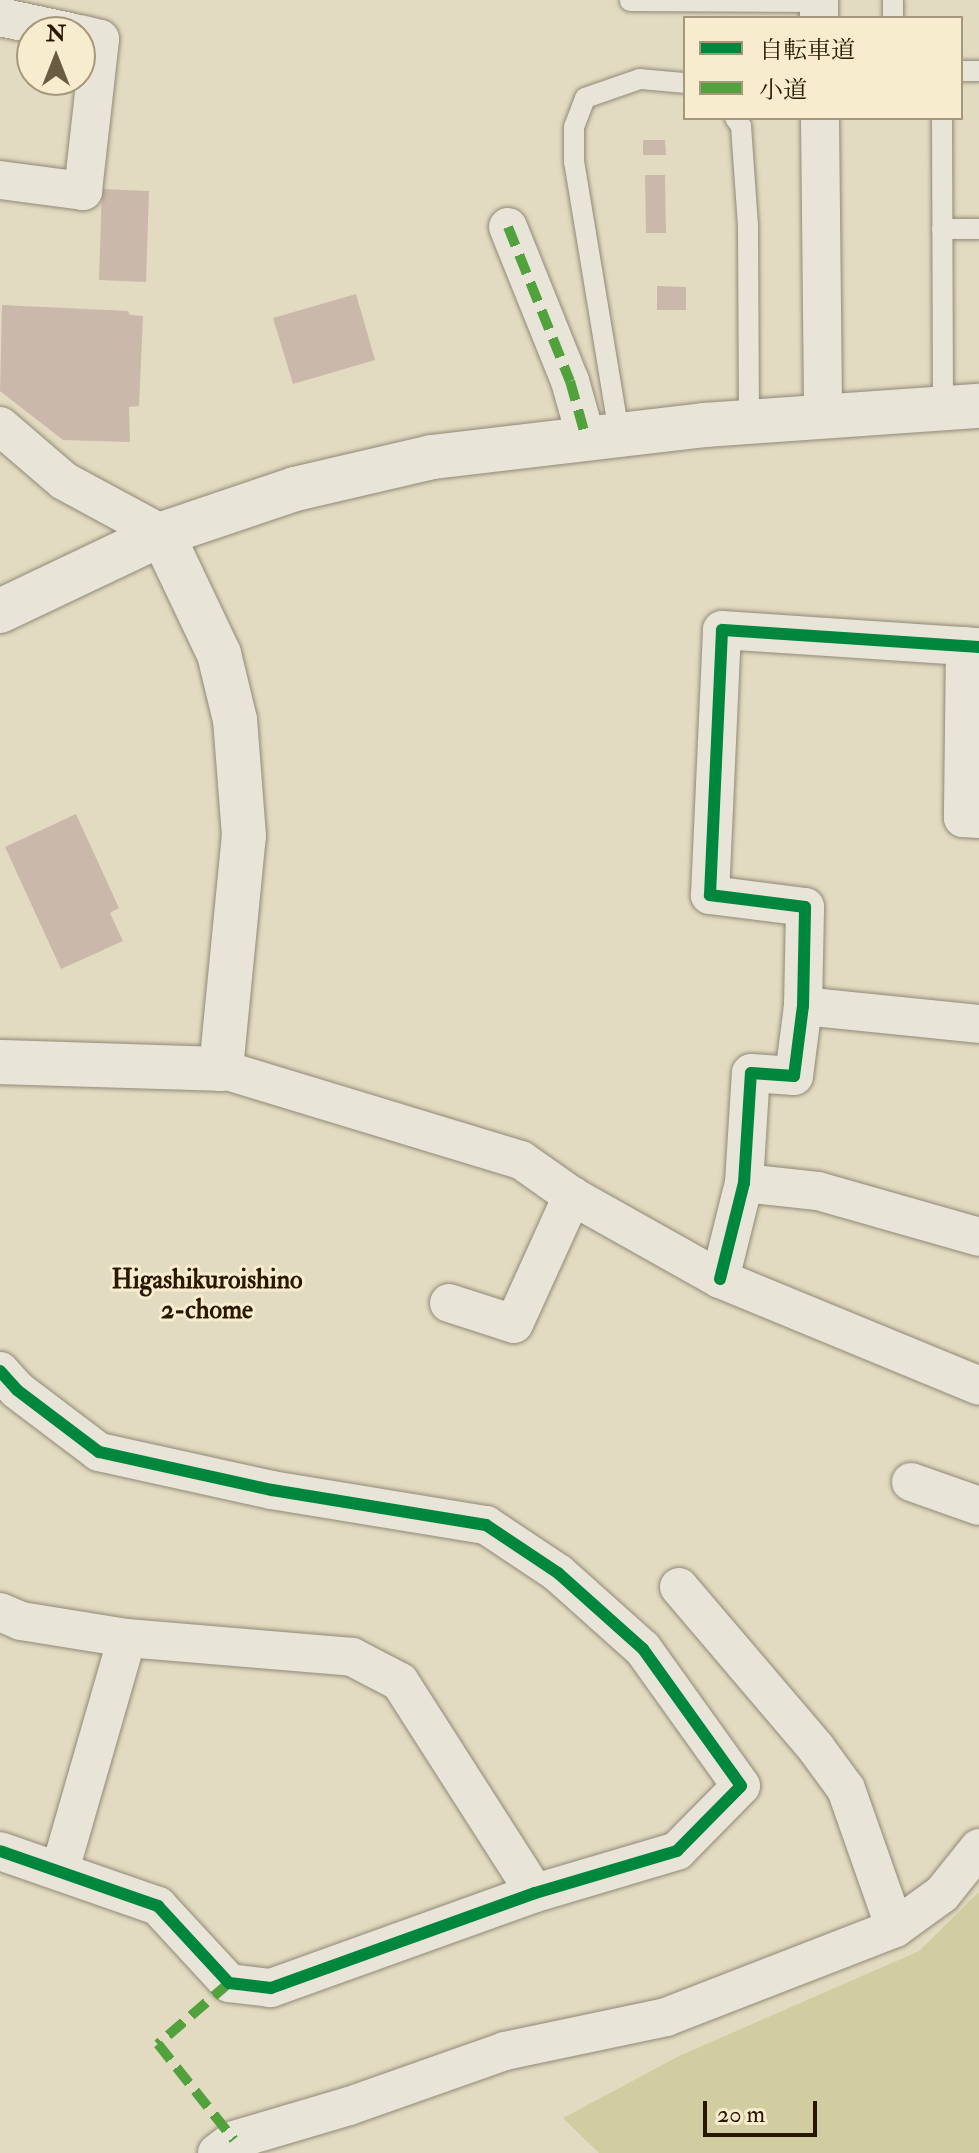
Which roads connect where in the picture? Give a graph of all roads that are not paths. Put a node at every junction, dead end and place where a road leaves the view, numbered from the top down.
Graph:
1 (630, 1) edge
2 (819, 7) edge
3 (96, 38) edge
4 (96, 75) edge
5 (683, 83) edge
6 (94, 96) edge
7 (736, 120) edge
8 (820, 120) edge
9 (942, 120) edge
10 (0, 180) edge
11 (508, 227) dead end
12 (942, 229) junction
13 (979, 229) edge
14 (961, 408) edge
15 (823, 416) junction
16 (749, 421) junction
17 (0, 426) edge
18 (602, 436) junction
19 (162, 534) junction
20 (0, 611) edge
21 (972, 646) edge
22 (979, 819) edge
23 (803, 1006) junction
24 (979, 1024) edge
25 (0, 1062) edge
26 (221, 1069) junction
27 (744, 1183) junction
28 (572, 1196) junction
29 (979, 1237) edge
30 (720, 1279) junction
31 (449, 1303) dead end
32 (0, 1371) edge
33 (979, 1386) edge
34 (911, 1482) dead end
35 (979, 1506) edge
36 (679, 1587) dead end
37 (0, 1612) edge
38 (127, 1638) junction
39 (979, 1848) edge
40 (0, 1851) edge
41 (60, 1870) junction
42 (535, 1893) junction
43 (895, 1928) junction
44 (217, 2153) edge

1 - 2 lane
3 - 4 street
5 - 18 lane
6 - 10 street
7 - 16 lane
8 - 15 street
9 - 12 lane
11 - 18 street
12 - 13 lane
12 - 14 lane
14 - 15 street
15 - 16 street
16 - 18 street
17 - 19 street
18 - 19 street
19 - 20 street
19 - 26 street
21 - 22 street
21 - 23 street
23 - 24 street
23 - 27 street
25 - 26 street
26 - 28 street
27 - 29 street
27 - 30 street
28 - 30 street
28 - 31 street
30 - 33 street
32 - 42 street
34 - 35 street
36 - 43 street
37 - 38 street
38 - 41 street
38 - 42 street
39 - 43 street
40 - 41 street
41 - 42 street
43 - 44 street

